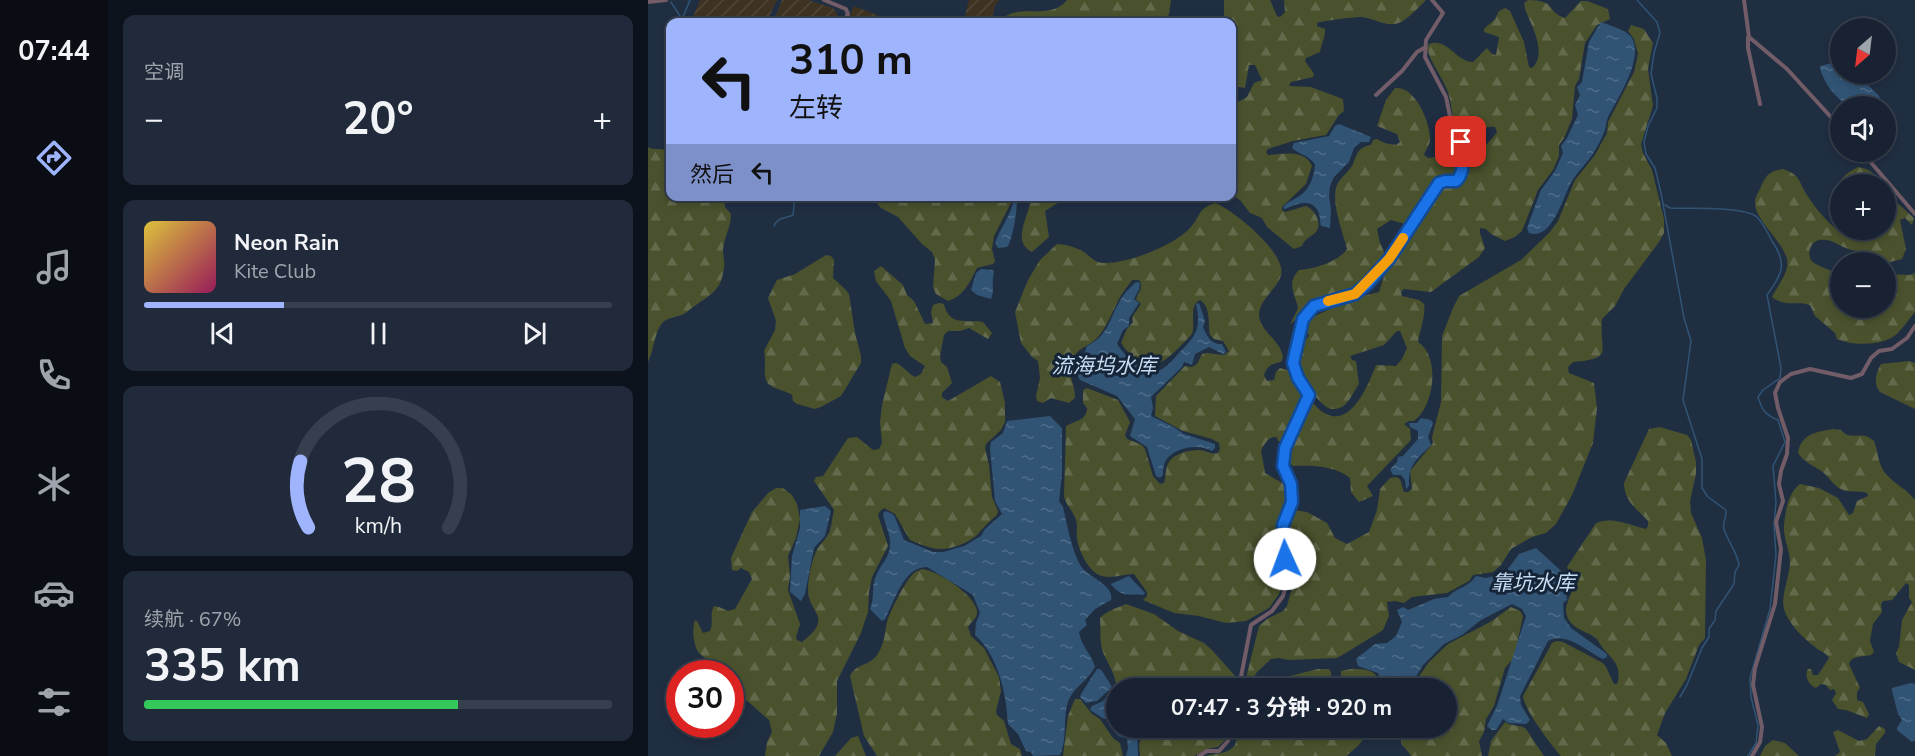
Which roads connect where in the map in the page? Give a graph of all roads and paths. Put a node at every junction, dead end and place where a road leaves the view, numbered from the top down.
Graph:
1 (666, 0) edge
2 (824, 0) edge
3 (1432, 0) edge
4 (1744, 0) edge
5 (648, 2) edge
6 (846, 18) edge
7 (1749, 36) junction
8 (1424, 48) junction
9 (1376, 95) dead end
10 (1760, 104) dead end
11 (1830, 115) edge
12 (1871, 162) edge
13 (1915, 214) edge
14 (1915, 326) edge
15 (1240, 678) edge
16 (1229, 738) edge
17 (1199, 756) edge
18 (1752, 756) edge

1 - 5 street
2 - 6 street
3 - 8 street
4 - 7 street
7 - 10 street
7 - 11 street
8 - 9 street
8 - 15 street
12 - 13 street
14 - 18 street
16 - 17 street

